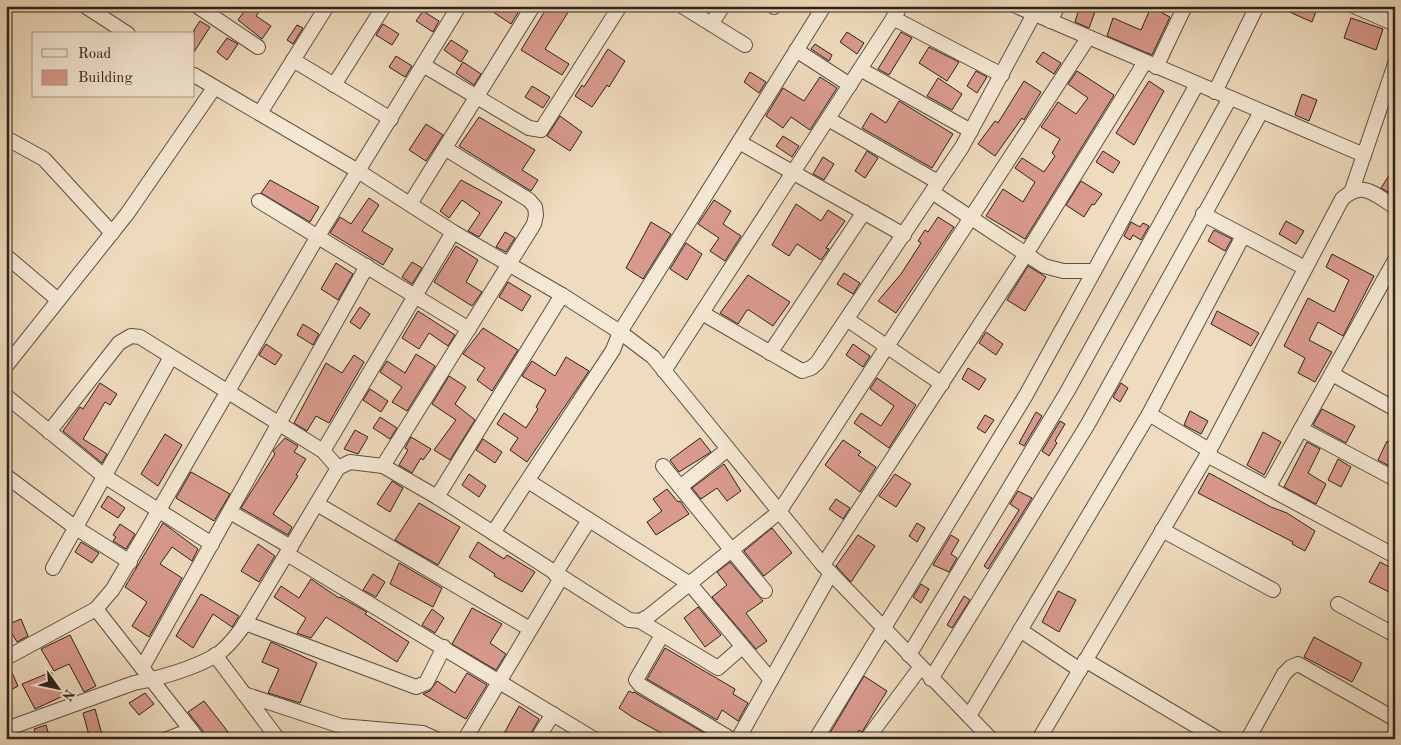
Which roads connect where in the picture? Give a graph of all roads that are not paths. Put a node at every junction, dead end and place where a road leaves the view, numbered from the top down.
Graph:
1 (197, 6) edge
2 (384, 6) edge
3 (459, 6) edge
4 (533, 6) edge
5 (620, 6) edge
6 (682, 6) edge
7 (722, 6) edge
8 (824, 6) edge
9 (901, 6) edge
10 (1016, 6) edge
11 (1058, 6) edge
12 (1185, 6) edge
13 (1257, 6) edge
14 (1354, 6) edge
15 (87, 7) edge
16 (320, 9) edge
17 (1034, 14) junction
18 (893, 18) junction
19 (1050, 21) junction
20 (711, 24) junction
21 (1395, 24) edge
22 (125, 32) edge
23 (1088, 38) junction
24 (745, 46) dead end
25 (258, 47) dead end
26 (796, 50) junction
27 (293, 60) junction
28 (1150, 64) junction
29 (1395, 64) edge
30 (423, 65) junction
31 (860, 69) junction
32 (1002, 75) junction
33 (195, 76) edge
34 (850, 84) junction
35 (1197, 84) junction
36 (334, 85) junction
37 (214, 88) junction
38 (1215, 92) junction
39 (476, 97) junction
40 (1230, 98) junction
41 (1261, 112) junction
42 (260, 113) junction
43 (391, 119) junction
44 (828, 119) junction
45 (971, 131) junction
46 (6, 138) edge
47 (739, 142) junction
48 (446, 149) junction
49 (1364, 155) junction
50 (358, 172) junction
51 (793, 173) junction
52 (935, 187) junction
53 (1352, 190) junction
54 (259, 201) dead end
55 (410, 204) junction
56 (1395, 207) edge
57 (864, 212) junction
58 (1203, 214) junction
59 (972, 217) junction
60 (453, 232) junction
61 (112, 233) junction
62 (904, 235) junction
63 (318, 236) junction
64 (1243, 236) junction
65 (1026, 254) junction
66 (6, 256) edge
67 (1395, 260) edge
68 (510, 264) junction
69 (367, 266) junction
70 (1305, 268) junction
71 (1094, 271) junction
72 (562, 295) junction
73 (415, 296) junction
74 (58, 300) junction
75 (702, 313) junction
76 (848, 320) junction
77 (469, 329) junction
78 (620, 332) junction
79 (887, 347) junction
80 (770, 353) junction
81 (171, 357) junction
82 (6, 366) edge
83 (664, 371) junction
84 (1332, 374) junction
85 (942, 384) junction
86 (227, 393) junction
87 (6, 396) edge
88 (1395, 409) edge
89 (1148, 414) junction
90 (279, 424) junction
91 (1301, 429) junction
92 (49, 432) junction
93 (728, 449) junction
94 (322, 451) junction
95 (1208, 452) junction
96 (383, 466) junction
97 (663, 466) dead end
98 (338, 468) junction
99 (6, 476) edge
100 (104, 476) junction
101 (1395, 480) edge
102 (528, 481) junction
103 (680, 487) junction
104 (1268, 488) junction
105 (437, 497) junction
106 (317, 504) junction
107 (159, 511) junction
108 (230, 512) junction
109 (779, 512) junction
110 (588, 520) junction
111 (76, 528) junction
112 (1162, 530) junction
113 (493, 533) junction
114 (212, 544) junction
115 (289, 550) junction
116 (732, 550) junction
117 (1395, 556) edge
118 (130, 562) junction
119 (53, 568) dead end
120 (827, 569) junction
121 (558, 576) junction
122 (690, 584) junction
123 (1273, 590) dead end
124 (765, 591) dead end
125 (1338, 604) dead end
126 (96, 609) junction
127 (640, 621) junction
128 (245, 623) junction
129 (883, 627) junction
130 (530, 629) junction
131 (1020, 630) junction
132 (662, 635) junction
133 (1395, 635) edge
134 (444, 647) junction
135 (742, 647) junction
136 (215, 655) junction
137 (908, 655) junction
138 (6, 658) edge
139 (1082, 665) junction
140 (142, 668) junction
141 (920, 668) junction
142 (151, 679) junction
143 (932, 679) junction
144 (499, 680) junction
145 (771, 680) junction
146 (244, 694) junction
147 (553, 714) junction
148 (969, 716) junction
149 (1395, 719) edge
150 (6, 729) edge
151 (194, 734) edge
152 (167, 739) edge
153 (278, 739) edge
154 (436, 739) edge
155 (465, 739) edge
156 (537, 739) edge
157 (594, 739) edge
158 (731, 739) edge
159 (738, 739) edge
160 (816, 739) edge
161 (868, 739) edge
162 (991, 739) edge
163 (1039, 739) edge
164 (1218, 739) edge
165 (1248, 739) edge

1 - 25 street
2 - 36 street
3 - 30 street
4 - 39 street
5 - 39 street
6 - 20 street
7 - 20 street
8 - 26 street
9 - 18 street
10 - 17 street
11 - 19 street
12 - 28 street
13 - 38 street
14 - 21 street
15 - 22 street
16 - 27 street
17 - 19 street
17 - 32 street
18 - 31 street
18 - 32 street
19 - 23 street
20 - 24 street
23 - 28 street
23 - 59 street
26 - 34 street
26 - 47 street
27 - 36 street
27 - 42 street
28 - 35 street
28 - 65 street
29 - 49 street
30 - 39 street
30 - 43 street
31 - 34 street
31 - 45 street
32 - 45 street
33 - 37 street
34 - 44 street
35 - 38 street
35 - 71 street
36 - 43 street
37 - 42 street
37 - 61 street
38 - 40 street
39 - 48 street
40 - 41 street
40 - 137 street
41 - 49 street
41 - 58 street
42 - 50 street
43 - 50 street
44 - 51 street
44 - 52 street
45 - 52 street
46 - 61 street
47 - 51 street
47 - 78 street
48 - 55 street
48 - 68 street
49 - 53 street
50 - 55 street
50 - 63 street
51 - 57 street
51 - 75 street
52 - 59 street
52 - 62 street
53 - 56 street
53 - 70 street
54 - 63 street
55 - 60 street
57 - 62 street
57 - 80 street
58 - 64 street
58 - 143 street
59 - 65 street
59 - 79 street
60 - 68 street
60 - 73 street
61 - 74 street
62 - 76 street
63 - 69 street
63 - 86 street
64 - 70 street
64 - 89 street
65 - 71 street
65 - 85 street
66 - 74 street
67 - 84 street
68 - 72 street
68 - 77 street
69 - 73 street
69 - 90 street
70 - 95 street
71 - 129 street
72 - 78 street
72 - 105 street
73 - 77 street
73 - 94 street
74 - 82 street
75 - 80 street
75 - 83 street
76 - 79 street
76 - 80 street
77 - 96 street
78 - 83 street
78 - 102 street
79 - 85 street
79 - 109 street
81 - 86 street
81 - 92 street
81 - 100 street
83 - 93 street
84 - 88 street
84 - 91 street
85 - 120 street
86 - 90 street
86 - 107 street
87 - 92 street
89 - 95 street
89 - 131 street
90 - 94 street
90 - 108 street
91 - 101 street
91 - 104 street
92 - 100 street
93 - 103 street
93 - 109 street
94 - 98 street
95 - 104 street
95 - 112 street
96 - 98 street
96 - 105 street
97 - 103 street
98 - 106 street
99 - 111 street
100 - 107 street
100 - 111 street
102 - 110 street
102 - 113 street
103 - 116 street
104 - 117 street
105 - 113 street
106 - 115 street
106 - 130 street
107 - 114 street
107 - 118 street
108 - 114 street
108 - 115 street
109 - 116 street
109 - 120 street
110 - 121 street
110 - 122 street
111 - 118 street
111 - 119 street
112 - 123 street
112 - 139 street
113 - 121 street
114 - 140 street
115 - 128 street
115 - 134 street
116 - 122 street
116 - 124 street
118 - 126 street
120 - 129 street
120 - 145 street
121 - 127 street
121 - 130 street
122 - 127 street
122 - 135 street
125 - 133 street
126 - 138 street
126 - 140 street
127 - 132 street
128 - 134 street
128 - 136 street
129 - 137 street
129 - 160 street
130 - 144 street
131 - 139 street
131 - 148 street
132 - 135 street
132 - 158 street
134 - 144 street
135 - 145 street
136 - 142 street
136 - 146 street
137 - 141 street
139 - 163 street
139 - 164 street
140 - 142 street
141 - 143 street
141 - 161 street
142 - 150 street
142 - 151 street
143 - 148 street
144 - 147 street
144 - 155 street
145 - 159 street
146 - 153 street
146 - 154 street
147 - 156 street
147 - 157 street
148 - 162 street
149 - 165 street
151 - 152 street

